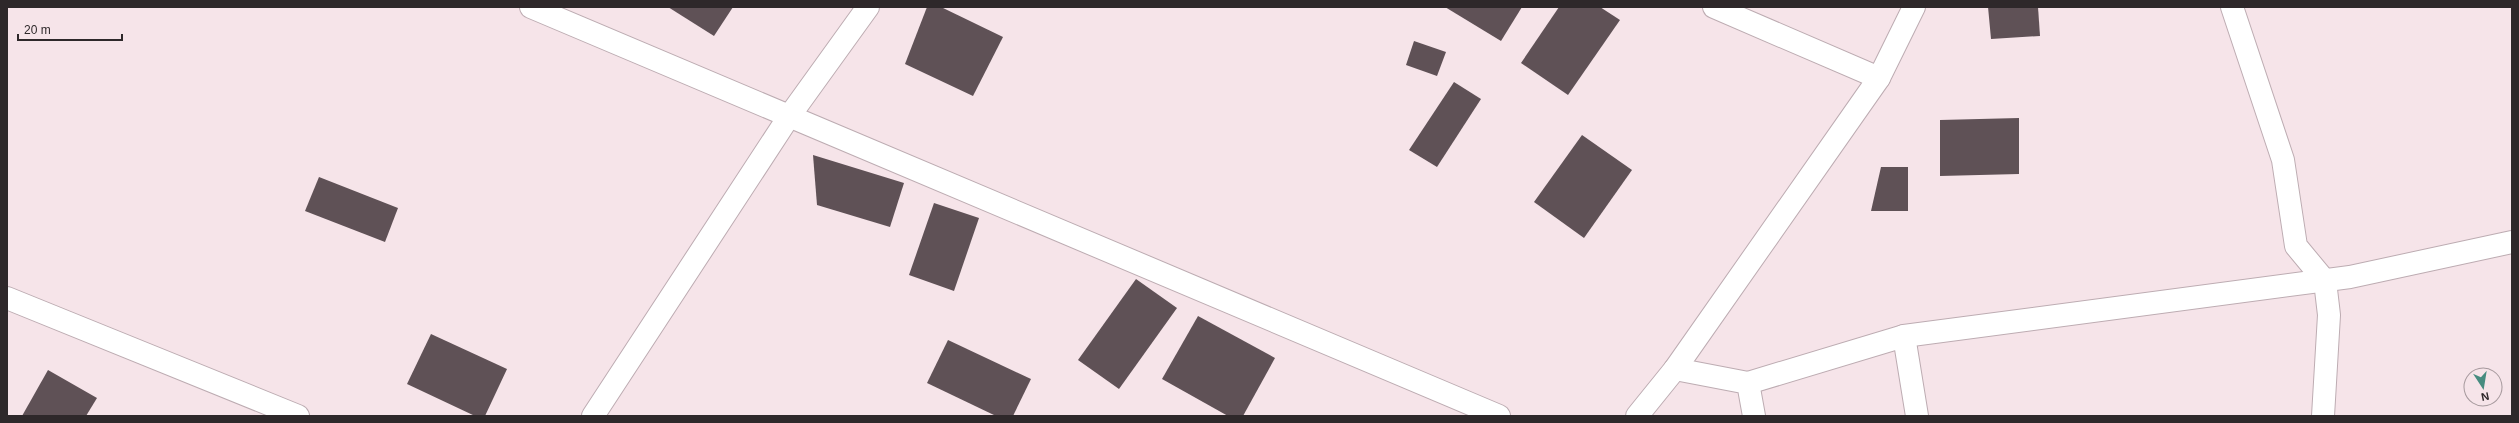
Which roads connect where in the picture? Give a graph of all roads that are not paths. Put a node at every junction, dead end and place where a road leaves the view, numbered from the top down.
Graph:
1 (531, 7) edge
2 (868, 7) edge
3 (1714, 7) edge
4 (1914, 7) edge
5 (2232, 7) edge
6 (1879, 78) junction
7 (788, 118) junction
8 (2512, 242) edge
9 (2325, 281) junction
10 (7, 298) edge
11 (1904, 336) junction
12 (1675, 369) junction
13 (1748, 383) junction
14 (298, 416) edge
15 (593, 416) edge
16 (1499, 416) edge
17 (1637, 416) edge
18 (1754, 416) edge
19 (1917, 416) edge
20 (2323, 416) edge

1 - 7 street
2 - 7 street
3 - 6 street
4 - 6 street
5 - 9 street
6 - 12 street
7 - 15 street
7 - 16 street
8 - 9 street
9 - 11 street
9 - 20 street
10 - 14 street
11 - 13 street
11 - 19 street
12 - 13 street
12 - 17 street
13 - 18 street

